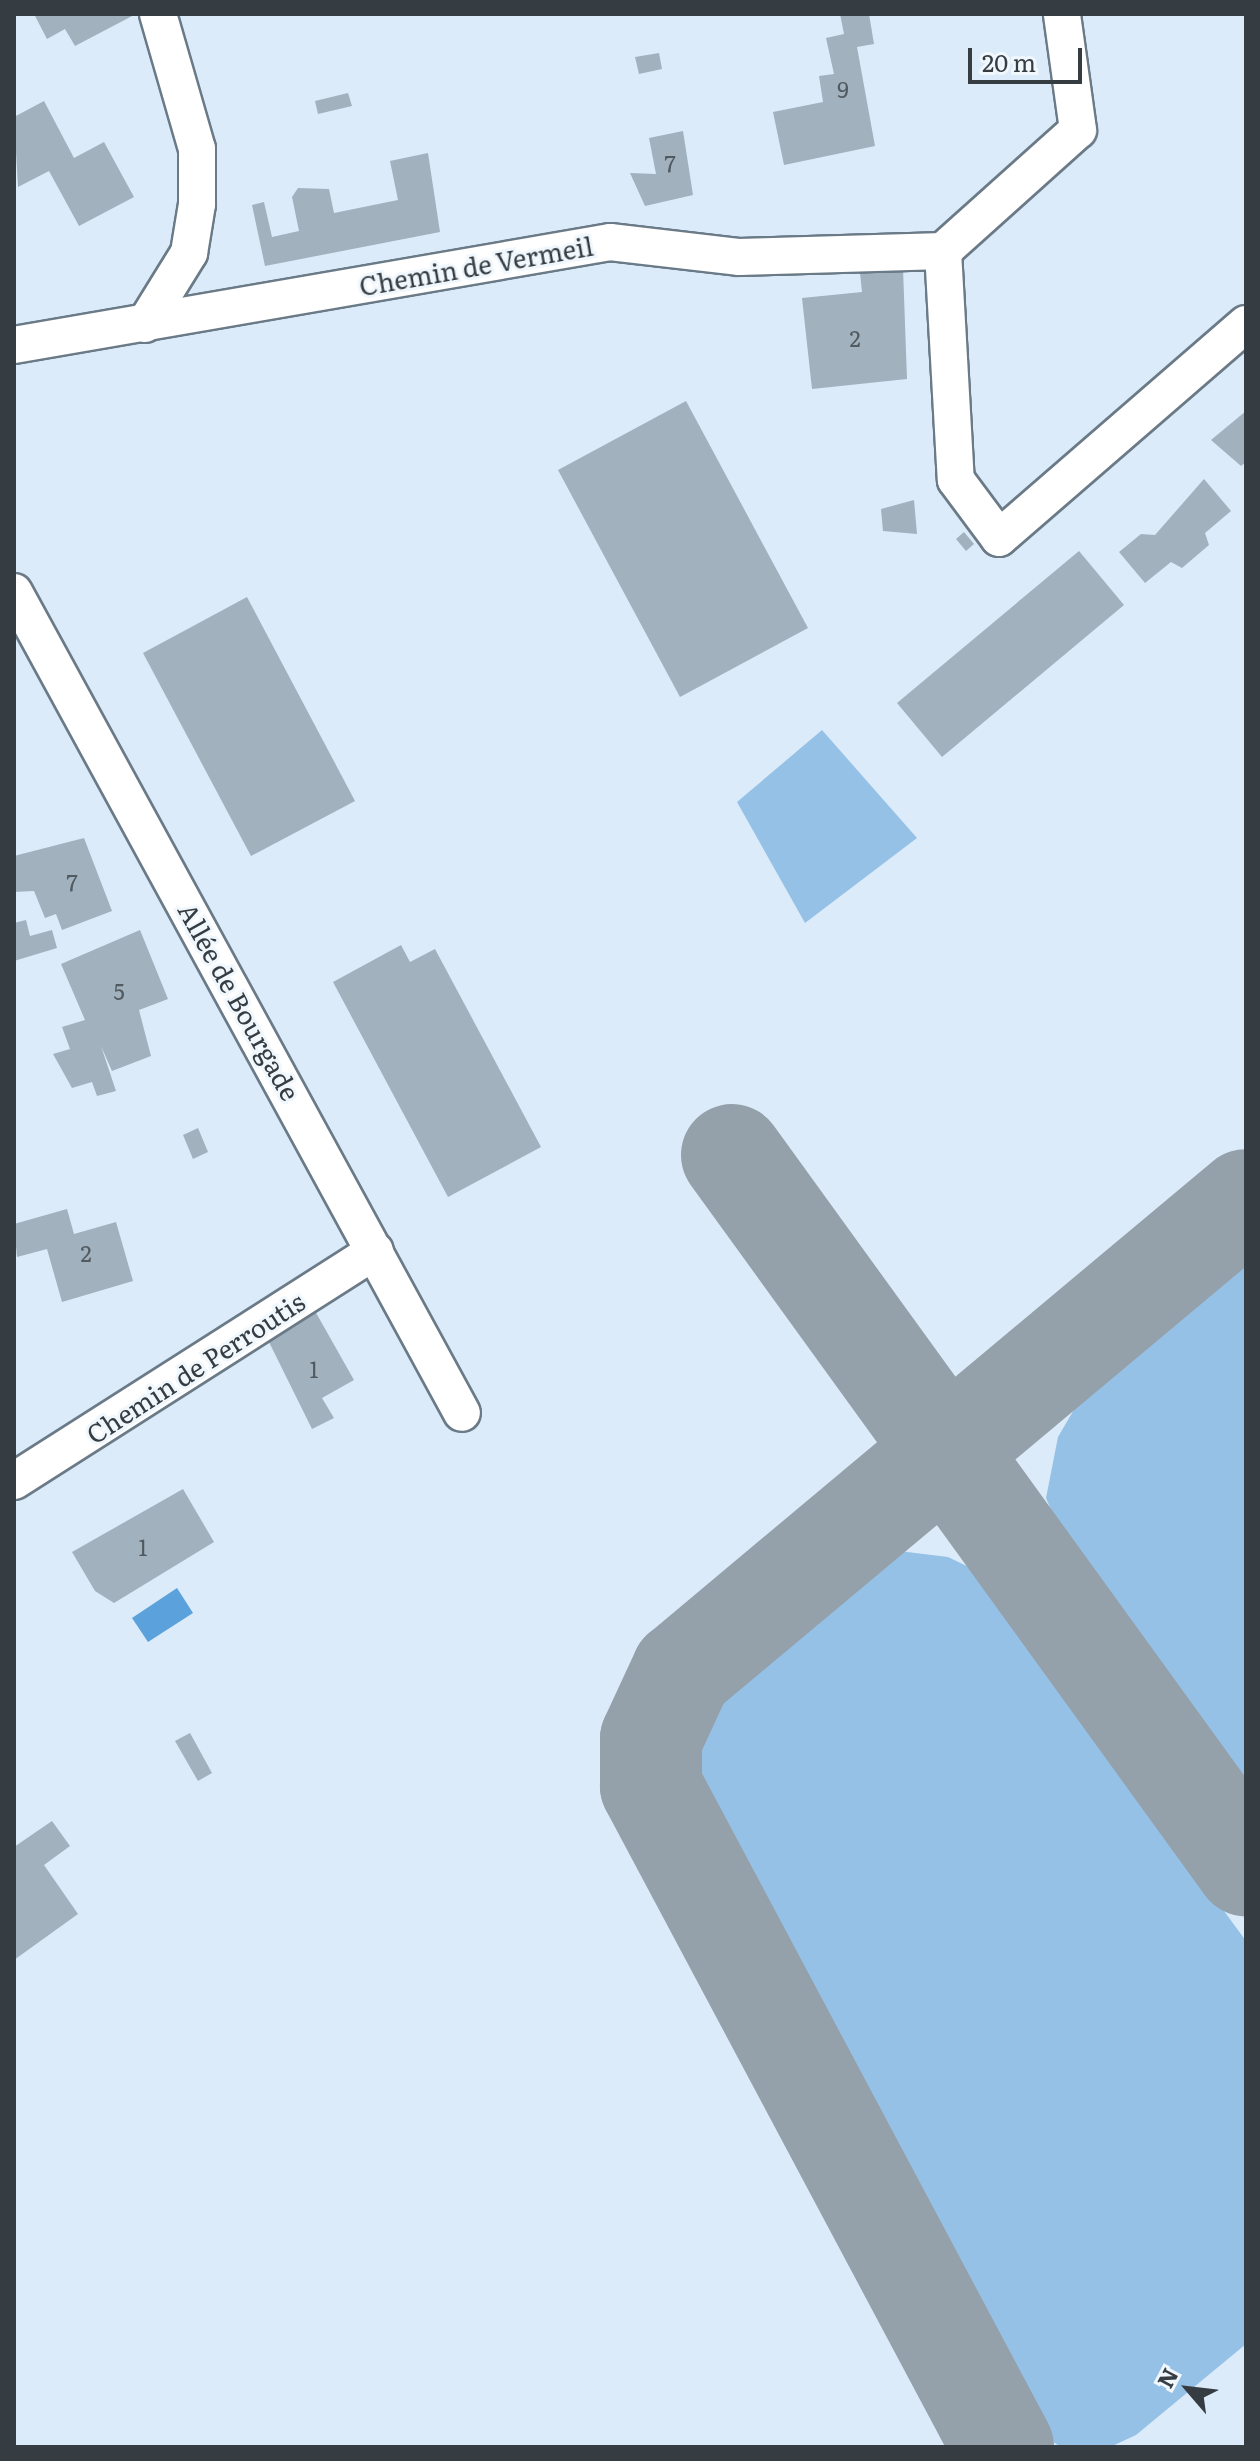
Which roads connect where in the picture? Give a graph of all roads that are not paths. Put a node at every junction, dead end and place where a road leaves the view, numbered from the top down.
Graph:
1 (158, 14) edge
2 (1062, 14) edge
3 (943, 251) junction
4 (145, 324) junction
5 (1246, 324) edge
6 (14, 345) edge
7 (14, 592) edge
8 (375, 1251) junction
9 (462, 1413) dead end
10 (14, 1481) edge

1 - 4 street
2 - 3 street
3 - 4 street, Chemin de Vermeil
3 - 5 street
4 - 6 street, Chemin de Vermeil
7 - 8 street, Allée de Bourgade
8 - 9 street, Allée de Bourgade
8 - 10 street, Chemin de Perroutis

